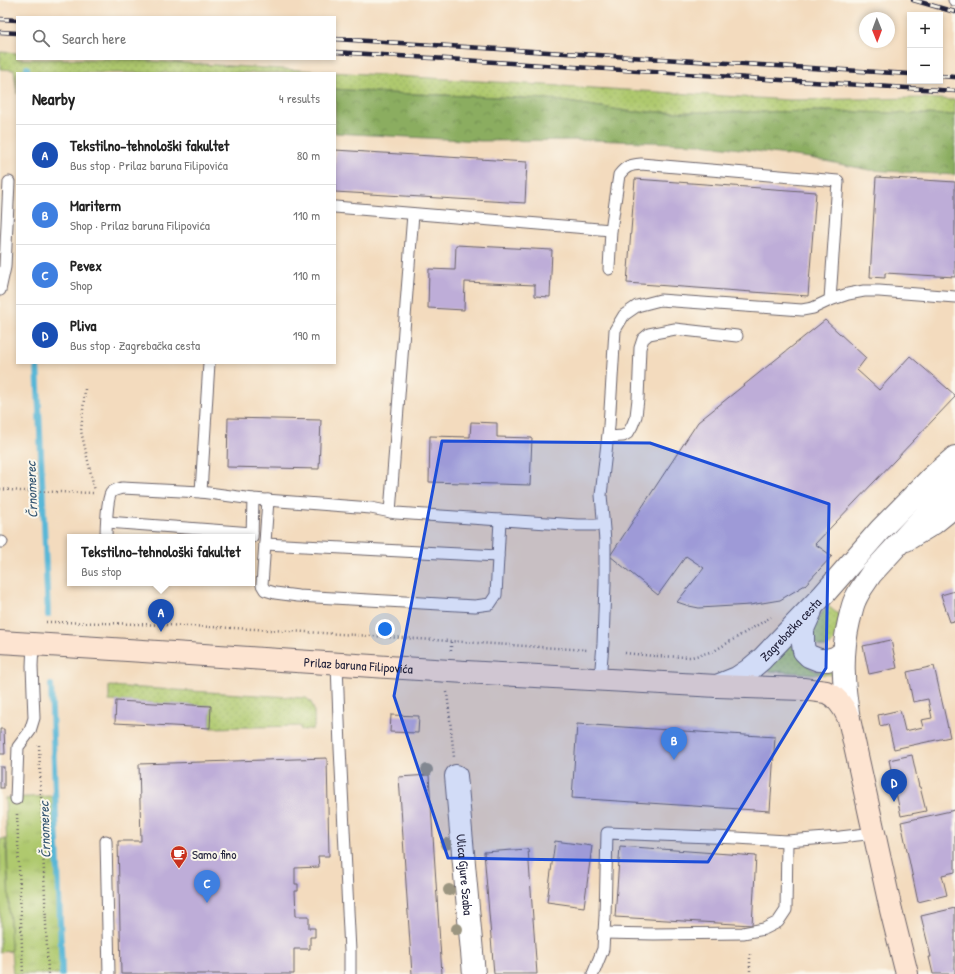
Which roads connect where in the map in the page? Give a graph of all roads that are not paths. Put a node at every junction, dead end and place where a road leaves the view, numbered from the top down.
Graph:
1 (9, 182) edge
2 (336, 207) edge
3 (413, 214) junction
4 (611, 230) junction
5 (609, 269) dead end
6 (0, 290) edge
7 (955, 297) edge
8 (830, 300) junction
9 (737, 336) dead end
10 (209, 364) edge
11 (608, 437) junction
12 (955, 457) edge
13 (955, 482) edge
14 (201, 492) junction
15 (254, 499) junction
16 (268, 500) junction
17 (955, 506) edge
18 (390, 512) junction
19 (500, 520) junction
20 (107, 522) junction
21 (604, 525) junction
22 (106, 534) edge
23 (241, 534) edge
24 (252, 534) edge
25 (265, 544) junction
26 (898, 545) junction
27 (498, 556) junction
28 (814, 604) junction
29 (0, 642) edge
30 (33, 644) junction
31 (844, 652) junction
32 (337, 664) junction
33 (600, 679) junction
34 (717, 686) junction
35 (849, 719) junction
36 (456, 776) road end
37 (16, 799) road end
38 (875, 833) junction
39 (106, 841) dead end
40 (787, 841) junction
41 (604, 933) junction
42 (109, 974) edge
43 (350, 974) edge
44 (474, 974) edge
45 (593, 974) edge
46 (907, 974) edge

1 - 6 lane
2 - 3 lane
3 - 4 lane
3 - 18 lane
4 - 5 lane
4 - 8 lane
7 - 8 lane
8 - 11 lane
9 - 11 lane
10 - 14 lane
11 - 21 lane
12 - 28 street, Zagrebačka cesta
13 - 26 street
14 - 15 lane
14 - 20 lane
15 - 16 lane
15 - 24 lane
16 - 18 lane
16 - 25 lane
17 - 26 street
18 - 19 lane
19 - 21 lane
19 - 27 lane
20 - 22 lane
20 - 23 lane
21 - 33 lane
25 - 27 lane
25 - 27 lane
26 - 31 street
28 - 31 street
28 - 34 street, Zagrebačka cesta
29 - 30 main road, Prilaz baruna Filipovića
30 - 32 main road, Prilaz baruna Filipovića
30 - 37 lane
31 - 35 street
32 - 33 main road, Prilaz baruna Filipovića
32 - 43 lane
33 - 34 main road, Prilaz baruna Filipovića
34 - 35 main road
35 - 38 main road
36 - 44 street, Ulica Gjure Szaba
38 - 40 lane
38 - 46 main road
39 - 42 lane
40 - 41 lane
40 - 41 lane
41 - 45 lane

